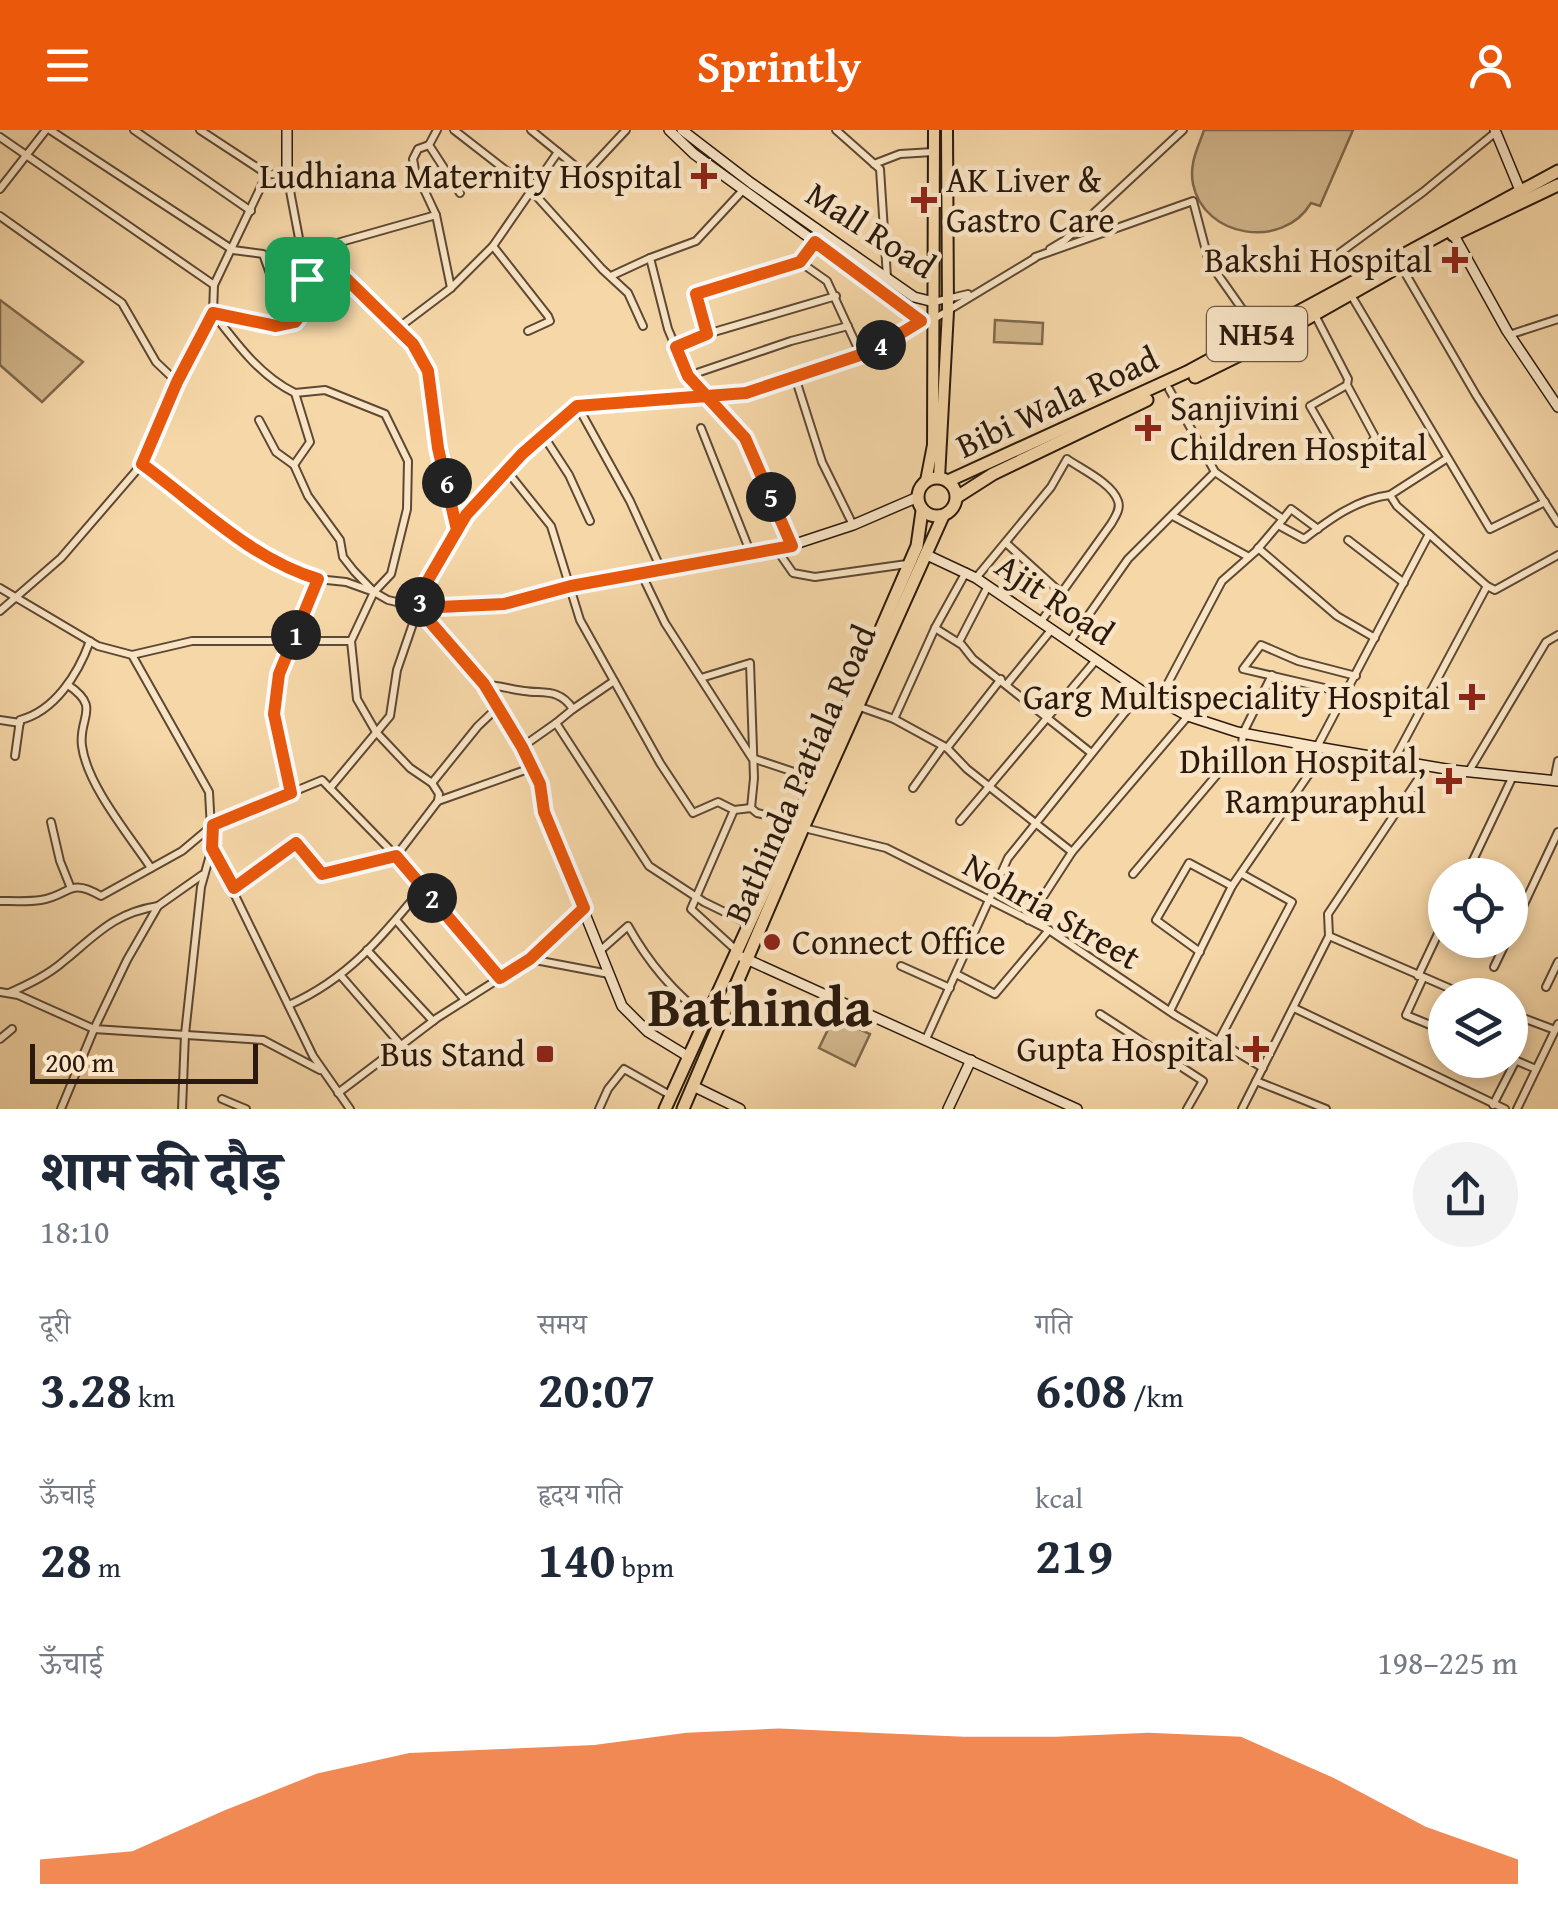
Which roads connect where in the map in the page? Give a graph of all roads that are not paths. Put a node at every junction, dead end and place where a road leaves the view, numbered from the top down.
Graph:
1 (48, 130) edge
2 (134, 130) edge
3 (200, 130) edge
4 (437, 130) edge
5 (454, 130) edge
6 (531, 130) edge
7 (626, 130) edge
8 (669, 130) edge
9 (682, 130) edge
10 (836, 130) edge
11 (934, 130) edge
12 (947, 130) edge
13 (1183, 130) edge
14 (286, 131) edge
15 (1496, 131) edge
16 (0, 137) edge
17 (429, 145) junction
18 (558, 152) junction
19 (934, 152) junction
20 (27, 156) junction
21 (874, 164) junction
22 (1558, 171) edge
23 (267, 174) junction
24 (287, 175) junction
25 (1558, 186) edge
26 (0, 189) edge
27 (532, 190) junction
28 (744, 190) junction
29 (460, 192) dead end
30 (1522, 196) junction
31 (251, 210) junction
32 (436, 215) junction
33 (0, 216) edge
34 (1452, 232) junction
35 (815, 242) junction
36 (493, 246) junction
37 (316, 249) junction
38 (233, 250) junction
39 (302, 254) junction
40 (650, 258) junction
41 (1036, 258) junction
42 (800, 262) junction
43 (1401, 265) junction
44 (1315, 271) dead end
45 (611, 276) junction
46 (886, 277) junction
47 (214, 285) junction
48 (451, 288) junction
49 (974, 293) junction
50 (1350, 294) junction
51 (836, 296) junction
52 (946, 297) junction
53 (934, 302) junction
54 (948, 311) junction
55 (213, 313) junction
56 (1315, 314) junction
57 (927, 320) junction
58 (1558, 320) edge
59 (288, 324) junction
60 (643, 326) dead end
61 (848, 326) junction
62 (398, 328) junction
63 (528, 331) dead end
64 (707, 334) junction
65 (1509, 335) junction
66 (1263, 338) junction
67 (676, 347) junction
68 (860, 354) junction
69 (688, 376) junction
70 (795, 377) junction
71 (177, 382) junction
72 (1347, 385) junction
73 (1169, 389) junction
74 (295, 393) junction
75 (709, 398) junction
76 (577, 406) junction
77 (1558, 407) edge
78 (259, 420) dead end
79 (700, 428) dead end
80 (543, 435) junction
81 (1052, 446) junction
82 (1067, 459) junction
83 (1446, 459) junction
84 (142, 464) junction
85 (294, 465) junction
86 (506, 470) junction
87 (1215, 472) junction
88 (938, 480) junction
89 (1390, 495) junction
90 (918, 497) junction
91 (957, 498) junction
92 (1545, 502) junction
93 (922, 511) junction
94 (943, 516) junction
95 (1173, 516) junction
96 (590, 521) dead end
97 (1281, 522) junction
98 (1558, 523) edge
99 (853, 525) junction
100 (1318, 529) junction
101 (457, 530) junction
102 (1429, 534) junction
103 (1348, 540) dead end
104 (1006, 543) junction
105 (792, 546) junction
106 (1258, 548) junction
107 (777, 550) junction
108 (750, 554) junction
109 (1558, 554) edge
110 (927, 555) junction
111 (1246, 556) junction
112 (908, 563) junction
113 (661, 569) junction
114 (641, 572) junction
115 (966, 572) junction
116 (976, 578) junction
117 (318, 579) junction
118 (1404, 583) junction
119 (571, 586) junction
120 (988, 586) junction
121 (1488, 586) junction
122 (0, 588) edge
123 (374, 592) junction
124 (1060, 592) junction
125 (13, 598) junction
126 (418, 608) junction
127 (0, 611) edge
128 (1042, 620) junction
129 (936, 628) junction
130 (1052, 628) junction
131 (1558, 635) edge
132 (1376, 638) junction
133 (1071, 640) junction
134 (90, 642) junction
135 (351, 642) junction
136 (293, 643) junction
137 (959, 643) junction
138 (132, 655) junction
139 (1096, 659) junction
140 (1272, 676) junction
141 (1356, 676) junction
142 (700, 678) junction
143 (614, 681) junction
144 (1004, 682) junction
145 (484, 684) junction
146 (68, 685) junction
147 (1142, 691) junction
148 (1346, 693) junction
149 (1158, 700) junction
150 (860, 706) junction
151 (498, 707) junction
152 (573, 710) junction
153 (1188, 716) junction
154 (1046, 717) junction
155 (894, 719) junction
156 (0, 720) edge
157 (20, 723) junction
158 (556, 723) junction
159 (376, 732) junction
160 (1243, 733) junction
161 (1317, 746) junction
162 (522, 747) junction
163 (945, 747) junction
164 (1090, 752) junction
165 (15, 756) dead end
166 (752, 758) junction
167 (1394, 760) junction
168 (1558, 761) edge
169 (1427, 765) junction
170 (532, 767) junction
171 (1469, 772) junction
172 (1513, 776) junction
173 (815, 780) junction
174 (1556, 781) edge
175 (432, 783) junction
176 (988, 785) junction
177 (330, 788) junction
178 (913, 788) dead end
179 (291, 793) junction
180 (438, 801) junction
181 (751, 808) junction
182 (734, 810) junction
183 (960, 821) dead end
184 (51, 822) dead end
185 (1036, 823) junction
186 (213, 825) junction
187 (799, 825) junction
188 (1558, 832) edge
189 (212, 848) junction
190 (1072, 852) junction
191 (396, 856) junction
192 (1474, 858) edge
193 (151, 868) junction
194 (204, 874) junction
195 (1134, 874) dead end
196 (1242, 874) junction
197 (70, 886) junction
198 (1232, 886) junction
199 (423, 887) junction
200 (234, 888) junction
201 (1528, 895) edge
202 (697, 896) junction
203 (990, 900) junction
204 (0, 901) edge
205 (158, 906) junction
206 (584, 908) junction
207 (396, 920) junction
208 (1028, 920) junction
209 (749, 924) junction
210 (1048, 930) junction
211 (1329, 936) junction
212 (366, 950) junction
213 (601, 950) junction
214 (736, 952) junction
215 (1200, 952) junction
216 (1428, 958) edge
217 (1498, 958) edge
218 (530, 959) junction
219 (748, 960) junction
220 (1558, 962) edge
221 (901, 966) dead end
222 (1494, 967) dead end
223 (956, 974) junction
224 (610, 975) junction
225 (342, 976) junction
226 (500, 978) junction
227 (1420, 978) junction
228 (1428, 981) edge
229 (950, 988) junction
230 (1546, 988) dead end
231 (4, 993) edge
232 (465, 1000) junction
233 (289, 1005) junction
234 (1294, 1008) junction
235 (1170, 1012) junction
236 (1100, 1014) dead end
237 (706, 1018) junction
238 (1528, 1018) edge
239 (433, 1021) junction
240 (1428, 1024) edge
241 (1556, 1027) edge
242 (94, 1029) junction
243 (12, 1030) dead end
244 (185, 1034) junction
245 (926, 1039) junction
246 (0, 1040) edge
247 (1218, 1042) junction
248 (401, 1045) junction
249 (689, 1057) junction
250 (972, 1060) junction
251 (1528, 1065) edge
252 (1263, 1068) junction
253 (1536, 1068) junction
254 (320, 1070) junction
255 (1505, 1078) edge
256 (1256, 1081) junction
257 (693, 1086) junction
258 (338, 1093) junction
259 (671, 1096) junction
260 (222, 1100) dead end
261 (1494, 1104) junction
262 (61, 1109) edge
263 (182, 1109) edge
264 (246, 1109) edge
265 (350, 1109) edge
266 (598, 1109) edge
267 (665, 1109) edge
268 (683, 1109) edge
269 (740, 1109) edge
270 (948, 1109) edge
271 (1076, 1109) edge
272 (1188, 1109) edge
273 (1242, 1109) edge
274 (1326, 1109) edge
275 (1505, 1109) edge
276 (1517, 1109) edge

1 - 20 street
1 - 38 street
2 - 31 street
3 - 23 street
4 - 17 street
5 - 27 street
6 - 18 street
7 - 18 street
8 - 28 street, Mall Road
9 - 46 street, Mall Road
10 - 21 street
11 - 19 main road
12 - 52 main road
13 - 41 street
14 - 24 street
15 - 30 street
15 - 44 street
16 - 20 street
17 - 29 street
17 - 32 street
18 - 27 street
19 - 21 street
19 - 53 main road
20 - 26 street
20 - 47 street
21 - 46 street
22 - 30 highway, Bibi Wala Road / NH54
23 - 24 street
23 - 31 street
24 - 39 street
25 - 30 highway, NH54
27 - 36 street
27 - 45 street
28 - 35 street, Mall Road
28 - 40 street
30 - 34 highway, Bibi Wala Road / NH54
31 - 38 street
32 - 37 street
32 - 48 street
33 - 71 street
34 - 43 highway, NH54
34 - 65 street
34 - 66 highway, Bibi Wala Road / NH54
35 - 42 street
35 - 57 street, Mall Road
36 - 48 street
36 - 63 street
37 - 39 street
37 - 62 street
38 - 47 street
38 - 59 street
39 - 59 street
40 - 45 street
40 - 67 street
41 - 49 street
41 - 66 street
42 - 51 street
42 - 64 street
43 - 50 highway, NH54
43 - 92 street
45 - 60 street
46 - 53 street, Mall Road
47 - 55 street
48 - 62 street
49 - 52 street
49 - 54 street
50 - 56 highway, NH54
50 - 83 street
51 - 61 street
51 - 64 street
52 - 53 street
52 - 54 main road
53 - 57 main road
54 - 57 street
54 - 88 main road
55 - 59 street
55 - 71 street
55 - 74 street
56 - 66 highway, NH54
56 - 72 street
57 - 68 street
57 - 88 main road
58 - 65 street
61 - 68 street
61 - 69 street
62 - 101 street
64 - 67 street
65 - 77 street
66 - 73 highway, NH54
66 - 88 highway, Bibi Wala Road / NH54
67 - 69 street
68 - 70 street
69 - 75 street
70 - 75 street
70 - 99 street
71 - 84 street
72 - 72 street
73 - 81 highway, NH54
73 - 87 street
74 - 85 street
74 - 123 street
75 - 76 street
75 - 105 street
76 - 80 street
76 - 113 street
78 - 85 street
79 - 108 street
80 - 86 street
80 - 96 street
81 - 82 street
81 - 91 highway, NH54
82 - 104 street
82 - 124 street
83 - 89 street
83 - 92 street
84 - 117 street
84 - 125 street
85 - 123 street
86 - 101 street
86 - 119 street
87 - 95 street
87 - 97 street
88 - 90 highway
88 - 91 highway
89 - 100 street
89 - 102 street
90 - 93 highway, NH54
90 - 99 street
91 - 94 highway, NH54
92 - 98 street
93 - 94 highway
93 - 112 highway, NH54
94 - 110 highway, Bathinda Patiala Road / NH54
95 - 111 street
95 - 133 street
97 - 100 street
97 - 100 street
97 - 106 street
99 - 105 street
101 - 126 street
102 - 118 street
102 - 121 street
103 - 118 street
104 - 116 street
104 - 124 street
105 - 107 street
106 - 111 street
106 - 132 street
107 - 108 street
107 - 112 street
108 - 113 street
109 - 121 street
110 - 115 street, Ajit Road
110 - 150 highway, Bathinda Patiala Road / NH54
111 - 149 street
112 - 173 highway, NH54
113 - 114 street
114 - 119 street
114 - 142 street
115 - 116 street, Ajit Road
115 - 129 street
116 - 120 street, Ajit Road
117 - 123 street
117 - 136 street
118 - 132 street
119 - 126 street
119 - 143 street
120 - 128 street, Ajit Road
120 - 137 street
121 - 167 street
122 - 125 street
123 - 126 street
123 - 135 street
124 - 128 street
125 - 127 street
125 - 134 street
126 - 145 street
126 - 159 street
128 - 130 street, Ajit Road
129 - 137 street
129 - 155 street
130 - 133 street, Ajit Road
130 - 144 street
131 - 171 street
132 - 141 street
133 - 139 street, Ajit Road
134 - 138 street
134 - 146 street
135 - 136 street
135 - 159 street
136 - 138 street
136 - 179 street
137 - 144 street
138 - 186 street
139 - 147 street, Ajit Road
139 - 154 street
140 - 141 street
140 - 148 street
140 - 160 street
141 - 148 street
142 - 166 street
142 - 166 street
143 - 152 street
143 - 182 street
144 - 154 street
144 - 163 street
145 - 151 street
145 - 152 street
146 - 157 street
146 - 193 street
147 - 149 street, Ajit Road
147 - 164 street
148 - 161 street
149 - 153 street, Ajit Road
150 - 155 street
150 - 187 highway, Bathinda Patiala Road / NH54
151 - 162 street
151 - 175 street
152 - 158 street
153 - 160 street, Ajit Road
153 - 190 street
154 - 164 street
154 - 176 street
155 - 163 street
156 - 157 street
157 - 165 street
158 - 162 street
158 - 202 street
159 - 175 street
159 - 177 street
160 - 161 street, Ajit Road
160 - 195 street
161 - 167 street, Ajit Road
161 - 196 street
162 - 170 street
163 - 176 street
163 - 178 street
164 - 185 street
166 - 173 street
166 - 181 street
167 - 169 street, Ajit Road
168 - 174 street
169 - 171 street, Ajit Road
169 - 211 street
170 - 180 street
170 - 206 street
171 - 172 street, Ajit Road
172 - 174 street, Ajit Road
172 - 192 street
173 - 187 highway, NH54
175 - 180 street
176 - 183 street
176 - 185 street
177 - 179 street
177 - 191 street
179 - 186 street
180 - 191 street
181 - 182 street
181 - 187 street, Nohria Street
182 - 202 street
184 - 197 street
185 - 190 street
185 - 203 street
186 - 189 street
186 - 193 street
187 - 203 street, Nohria Street
187 - 209 highway, NH54
187 - 219 highway, Bathinda Patiala Road / NH54
188 - 201 street
189 - 194 street
189 - 200 street
190 - 208 street
191 - 199 street
191 - 200 street
193 - 197 street
194 - 205 street
194 - 244 street
196 - 198 street
196 - 247 street
197 - 204 street
198 - 215 street
198 - 215 street
199 - 207 street
199 - 226 street
200 - 233 street
202 - 209 street
202 - 214 street
203 - 208 street, Nohria Street
203 - 223 street
205 - 231 street
205 - 242 street
206 - 213 street
206 - 218 street
207 - 212 street
207 - 232 street
208 - 210 street, Nohria Street
209 - 214 highway, NH54
210 - 223 street
210 - 235 street, Nohria Street
211 - 227 street
211 - 234 street
212 - 225 street
212 - 239 street
213 - 224 street
213 - 237 street
214 - 219 street
214 - 237 highway, NH54
215 - 235 street
216 - 227 street
217 - 222 street
218 - 224 street
218 - 226 street
219 - 245 street
219 - 257 highway, Bathinda Patiala Road / NH54
220 - 230 street
221 - 229 street
223 - 229 street
224 - 249 street
225 - 233 street
225 - 248 street
226 - 232 street
227 - 228 street
227 - 240 street
229 - 245 street
231 - 242 street
232 - 239 street
233 - 254 street
234 - 252 street
234 - 261 street
235 - 247 street, Nohria Street
236 - 272 street
237 - 249 highway, NH54
238 - 241 street
239 - 248 street
241 - 253 street
242 - 244 street
242 - 262 street
243 - 246 street
244 - 254 street
244 - 263 street
245 - 250 street
247 - 252 street, Nohria Street
248 - 258 street
249 - 259 highway, NH54
250 - 270 street
250 - 271 street
251 - 253 street
252 - 256 street
253 - 276 street
254 - 258 street
255 - 261 street
256 - 273 street
256 - 274 street
257 - 268 highway, Bathinda Patiala Road / NH54
257 - 269 street
258 - 265 street
259 - 266 street
259 - 267 highway, NH54
260 - 264 street
261 - 275 street

